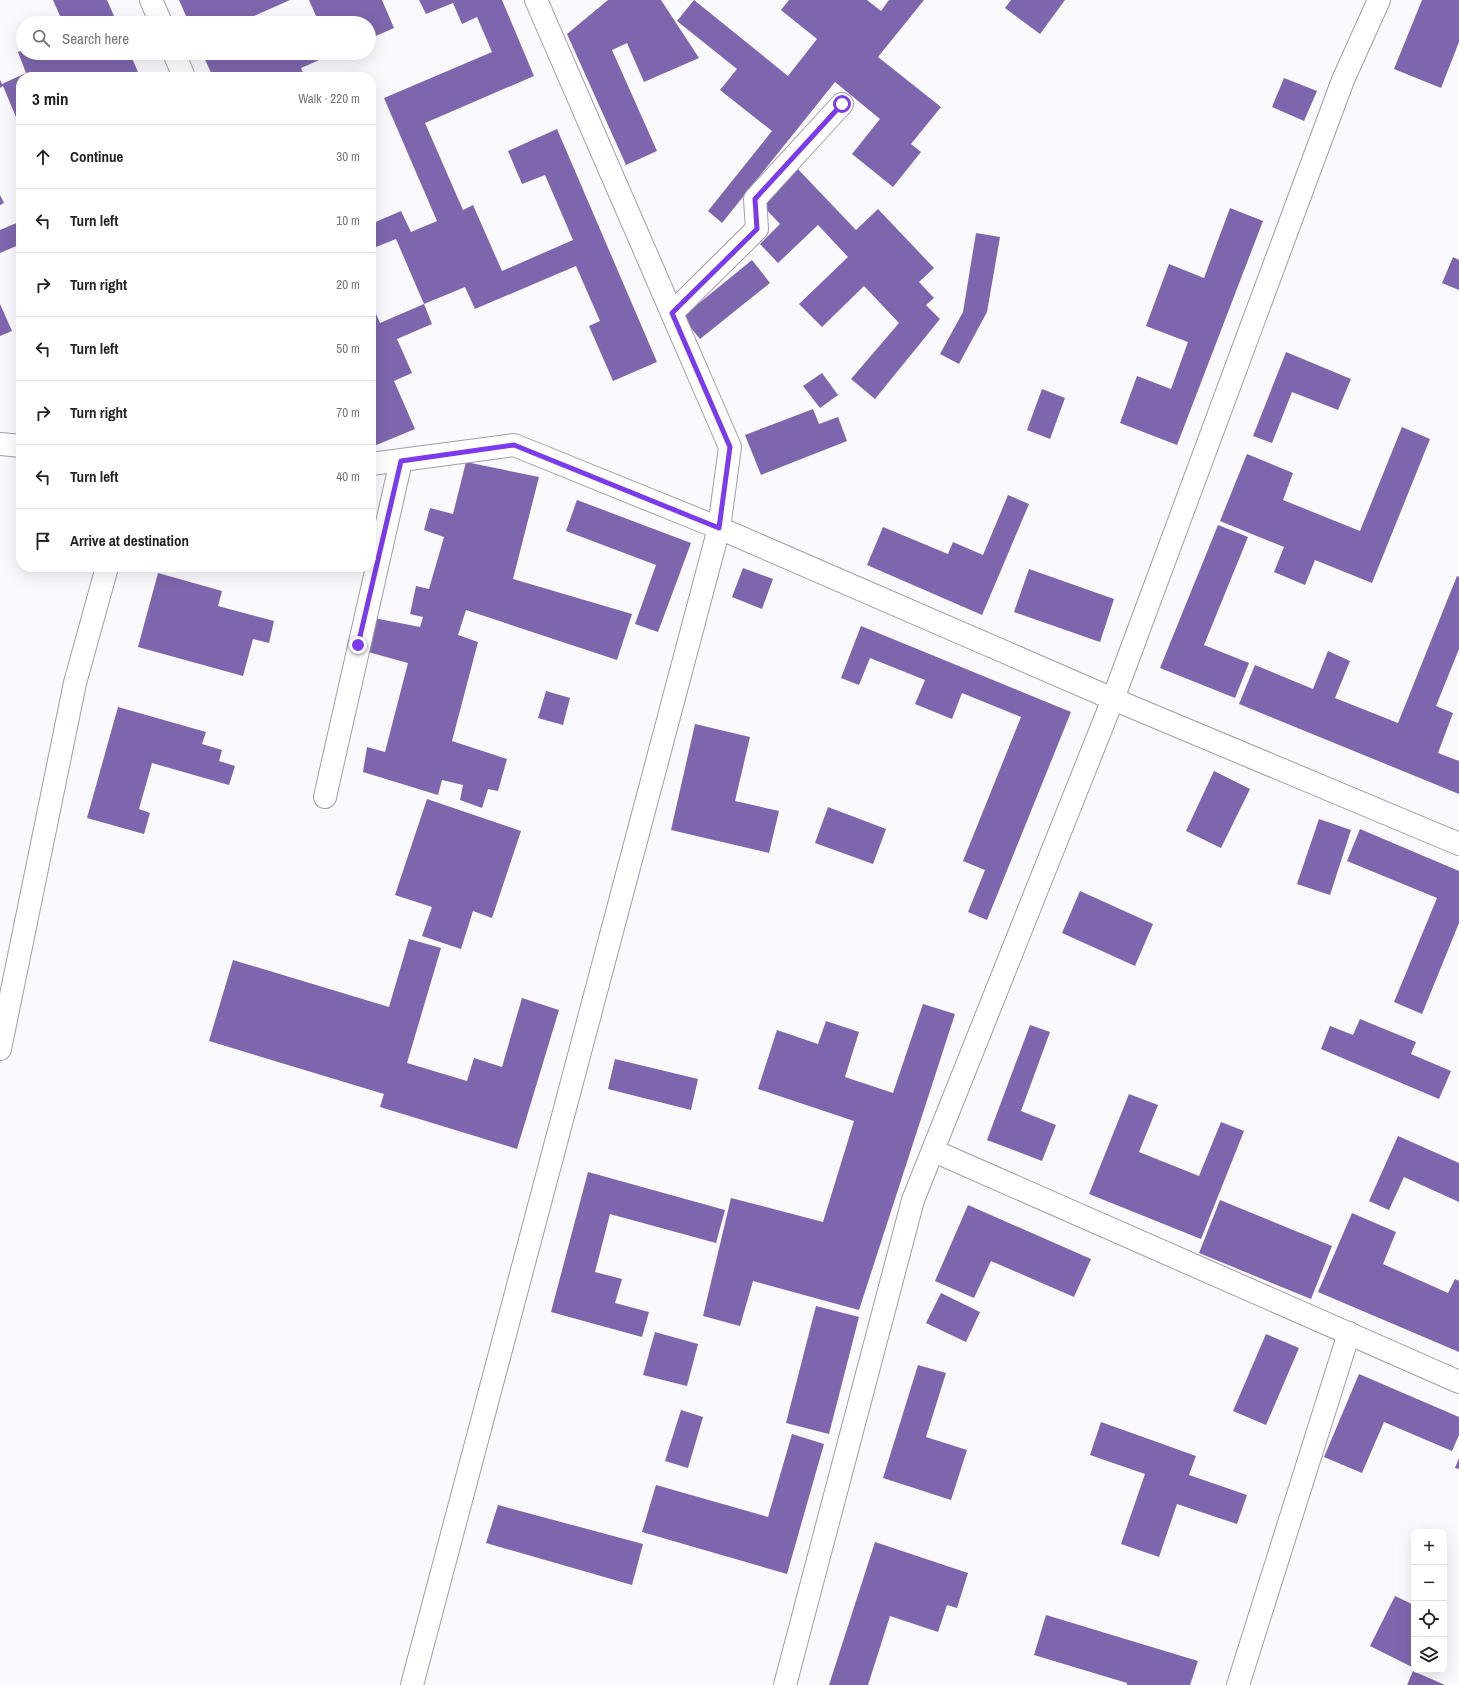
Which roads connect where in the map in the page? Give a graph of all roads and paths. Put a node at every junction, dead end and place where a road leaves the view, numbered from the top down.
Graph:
1 (151, 0) edge
2 (536, 0) edge
3 (1379, 0) edge
4 (158, 16) edge
5 (177, 60) edge
6 (182, 72) edge
7 (842, 104) dead end
8 (672, 313) junction
9 (0, 444) edge
10 (16, 446) edge
11 (401, 461) junction
12 (376, 464) edge
13 (719, 528) junction
14 (106, 572) edge
15 (376, 572) edge
16 (376, 572) edge
17 (1114, 699) junction
18 (325, 798) dead end
19 (1459, 844) edge
20 (0, 1049) edge
21 (934, 1151) junction
22 (1349, 1333) junction
23 (1459, 1382) edge
24 (412, 1685) edge
25 (785, 1685) edge
26 (1238, 1685) edge

1 - 4 street
2 - 8 street
3 - 17 street
5 - 6 street
7 - 8 street
8 - 13 street
9 - 10 street
11 - 12 street
11 - 13 street
11 - 15 street
13 - 17 street
13 - 24 street
14 - 20 street
16 - 18 street
17 - 19 street
17 - 21 street
21 - 22 street
21 - 25 street
22 - 23 street
22 - 26 street

